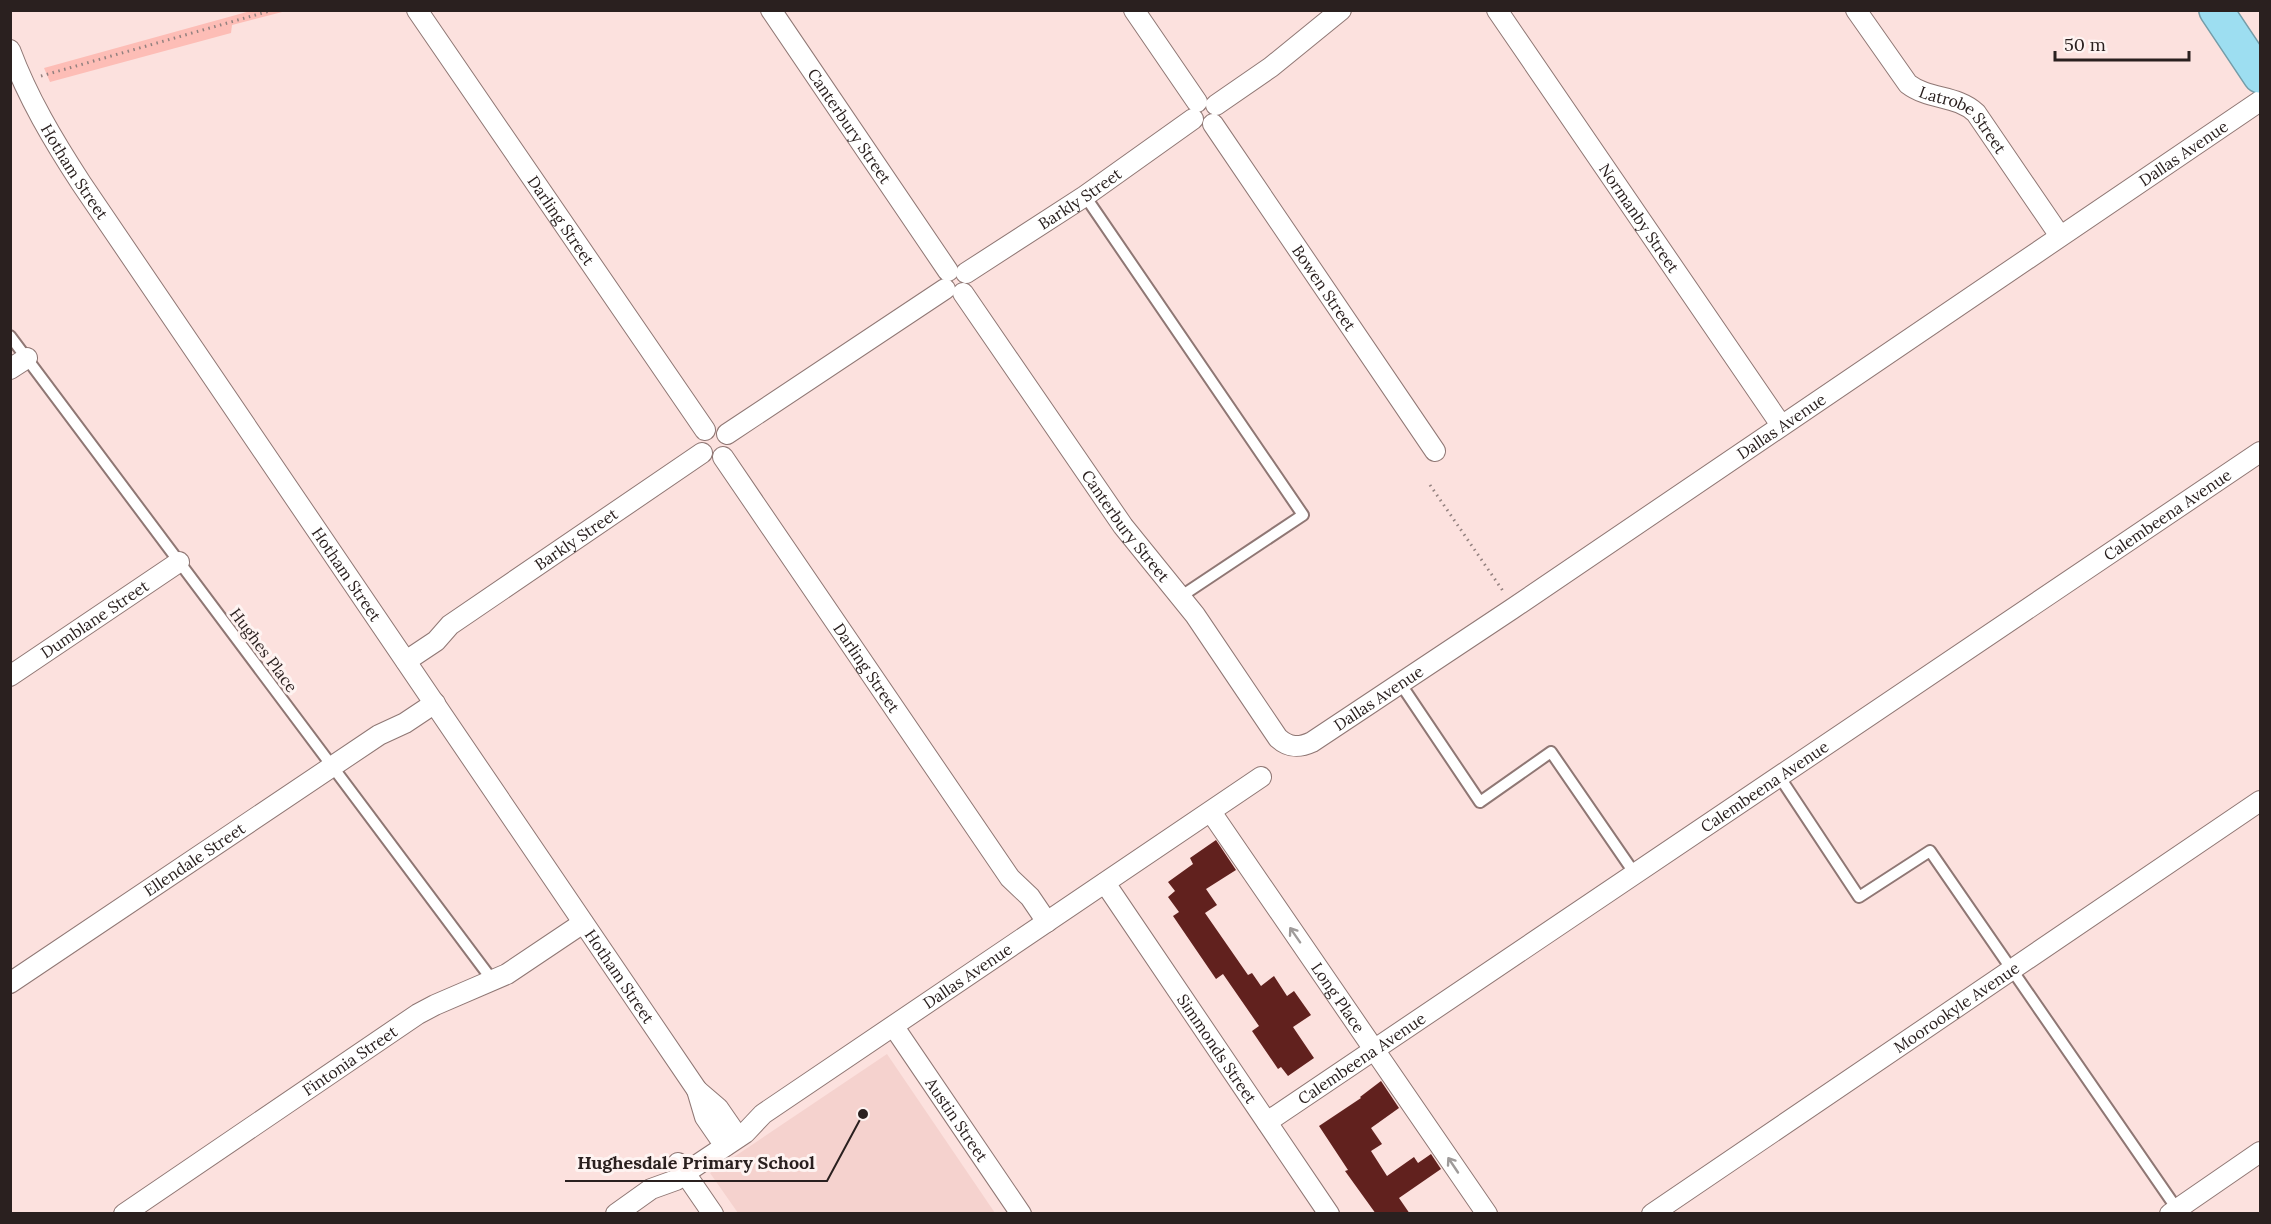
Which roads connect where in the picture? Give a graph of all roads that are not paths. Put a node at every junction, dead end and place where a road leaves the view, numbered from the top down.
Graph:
1 (417, 10) edge
2 (771, 10) edge
3 (1134, 10) edge
4 (1341, 10) edge
5 (1497, 10) edge
6 (1856, 10) edge
7 (2216, 10) edge
8 (10, 50) edge
9 (2260, 76) edge
10 (2260, 101) edge
11 (1204, 113) junction
12 (1085, 196) junction
13 (2060, 236) junction
14 (956, 281) junction
15 (10, 336) edge
16 (19, 363) edge
17 (1782, 425) junction
18 (705, 430) junction
19 (727, 434) junction
20 (1435, 451) dead end
21 (2260, 452) edge
22 (702, 453) junction
23 (723, 457) junction
24 (179, 562) junction
25 (1180, 597) junction
26 (403, 656) junction
27 (10, 676) edge
28 (1400, 683) junction
29 (432, 698) junction
30 (1298, 746) joint
31 (332, 766) junction
32 (1261, 777) dead end
33 (1779, 777) junction
34 (2260, 801) edge
35 (1211, 812) junction
36 (1635, 874) junction
37 (1105, 883) junction
38 (583, 923) junction
39 (1042, 926) junction
40 (2012, 969) junction
41 (493, 981) junction
42 (10, 983) edge
43 (894, 1027) junction
44 (1374, 1050) junction
45 (1267, 1122) junction
46 (728, 1136) junction
47 (2260, 1152) edge
48 (682, 1168) junction
49 (2174, 1211) edge
50 (124, 1214) edge
51 (616, 1214) edge
52 (713, 1214) edge
53 (1021, 1214) edge
54 (1329, 1214) edge
55 (1486, 1214) edge
56 (1652, 1214) edge

1 - 18 street, Darling Street
2 - 14 street, Canterbury Street
3 - 11 street, Bowen Street
4 - 11 street, Barkly Street
5 - 17 street, Normanby Street
6 - 13 street, Latrobe Street
7 - 9 highway
8 - 26 street, Hotham Street
10 - 13 street, Dallas Avenue
11 - 12 street, Barkly Street
11 - 20 street, Bowen Street
12 - 14 street, Barkly Street
12 - 25 lane
13 - 17 street, Dallas Avenue
14 - 19 street, Barkly Street
14 - 25 street, Canterbury Street
15 - 16 lane, Hughes Place
16 - 24 lane, Hughes Place
17 - 28 street, Dallas Avenue
18 - 19 street
18 - 22 street
19 - 23 street
21 - 33 street, Calembeena Avenue
22 - 23 street
22 - 26 street, Barkly Street
23 - 39 street, Darling Street
24 - 27 street, Dumblane Street
24 - 31 lane, Hughes Place
25 - 30 street, Canterbury Street
26 - 29 street, Hotham Street
28 - 30 street, Dallas Avenue
28 - 36 lane
29 - 31 street, Ellendale Street
29 - 38 street, Hotham Street
31 - 41 lane, Hughes Place
31 - 42 street, Ellendale Street
32 - 35 street, Dallas Avenue
33 - 36 street, Calembeena Avenue
33 - 40 lane
34 - 40 street, Moorookyle Avenue
35 - 37 street, Dallas Avenue
44 -> 35 street, Long Place
36 - 44 street, Calembeena Avenue
37 - 39 street, Dallas Avenue
37 - 45 street, Simmonds Street
38 - 41 street, Fintonia Street
38 - 46 street, Hotham Street
39 - 43 street, Dallas Avenue
40 - 49 lane
40 - 56 street, Moorookyle Avenue
41 - 50 street, Fintonia Street
43 - 46 street, Dallas Avenue
43 - 53 street, Austin Street
44 - 45 street, Calembeena Avenue
55 -> 44 street, Long Place
45 - 54 street, Simmonds Street
46 - 48 street, Dallas Avenue
47 - 49 street
48 - 51 street, Dallas Avenue
48 - 52 street

